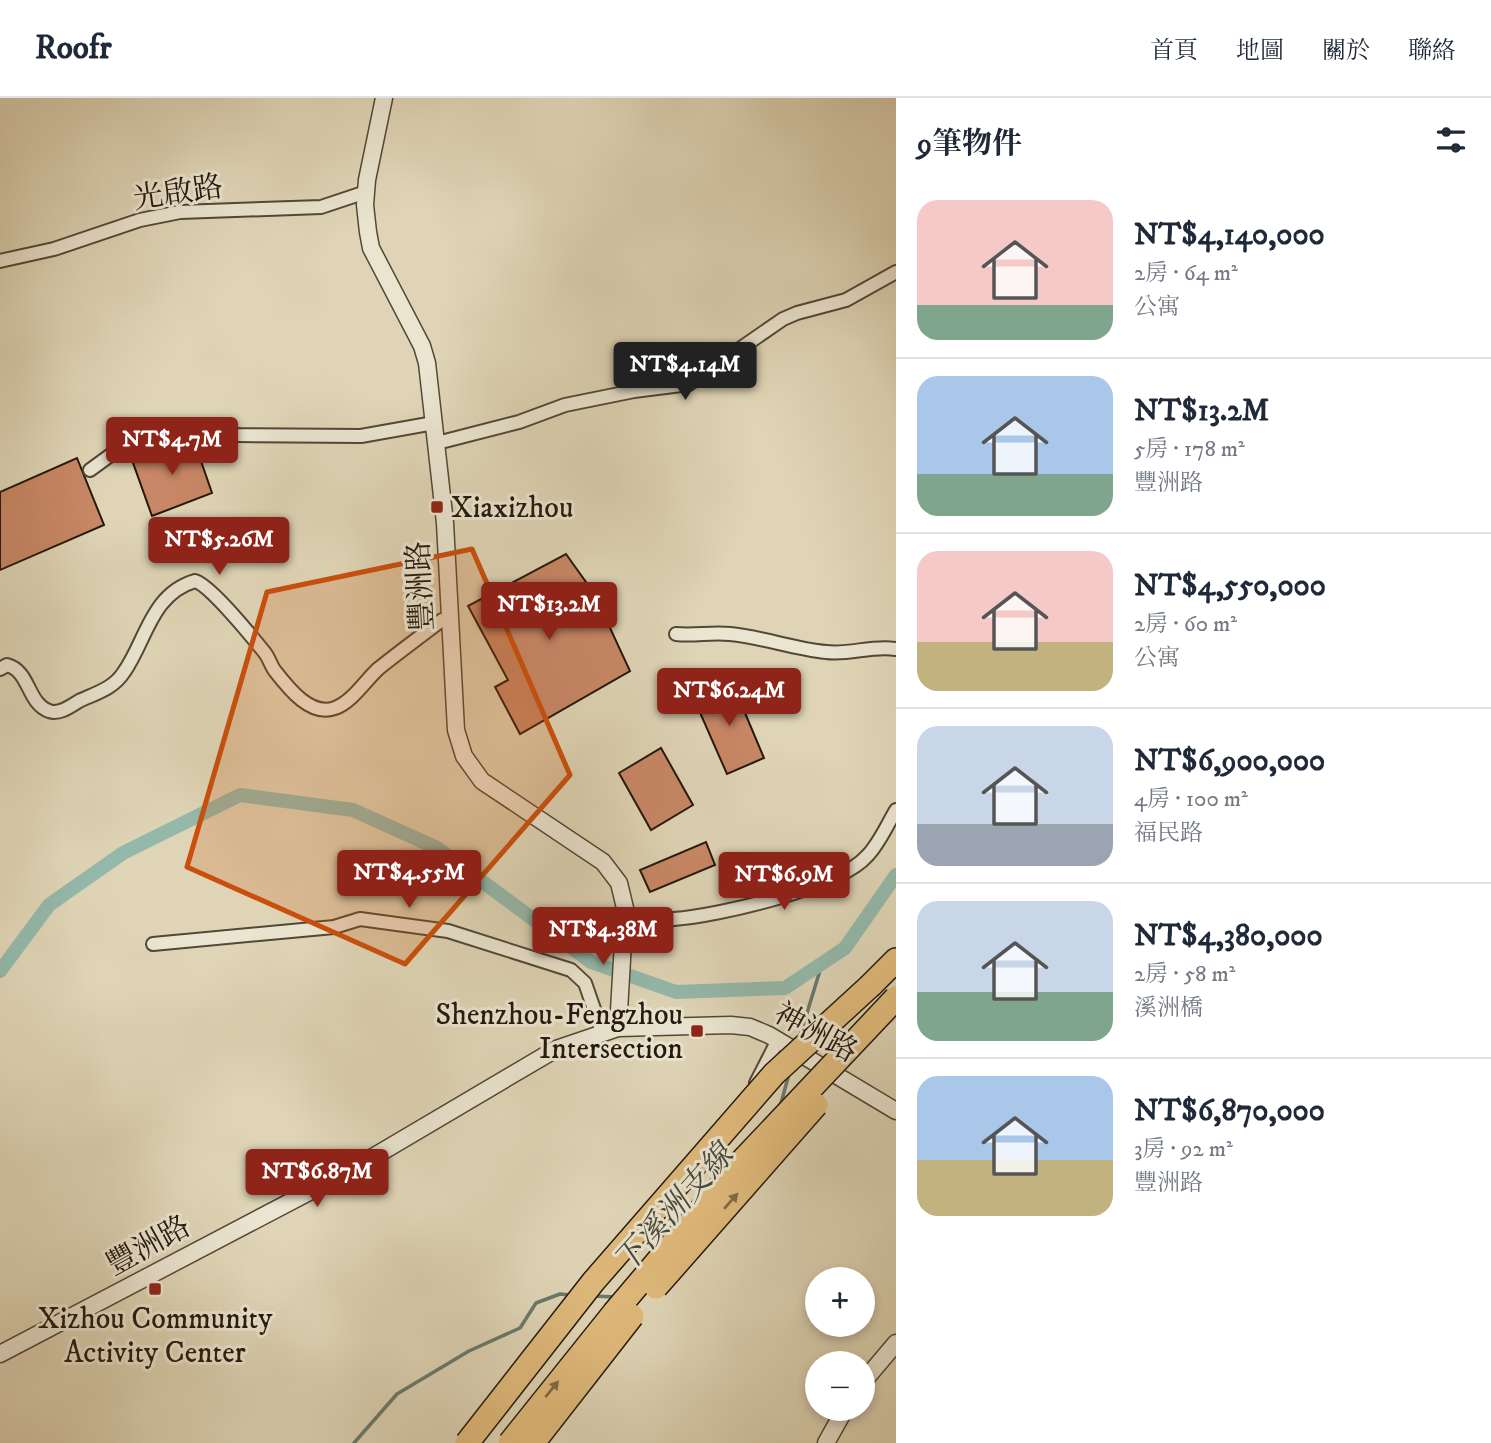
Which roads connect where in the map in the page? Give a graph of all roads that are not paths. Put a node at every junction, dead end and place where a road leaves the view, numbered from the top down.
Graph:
1 (384, 98) edge
2 (366, 192) junction
3 (0, 261) edge
4 (896, 272) edge
5 (434, 423) junction
6 (437, 443) junction
7 (90, 470) dead end
8 (449, 620) junction
9 (676, 634) dead end
10 (896, 649) edge
11 (0, 669) edge
12 (896, 810) edge
13 (624, 921) junction
14 (153, 944) dead end
15 (896, 960) edge
16 (872, 985) junction
17 (896, 998) edge
18 (896, 1014) edge
19 (618, 1028) junction
20 (602, 1032) junction
21 (778, 1040) junction
22 (896, 1111) edge
23 (896, 1343) edge
24 (0, 1354) edge
25 (875, 1368) edge
26 (838, 1421) edge
27 (467, 1443) edge
28 (473, 1443) edge
29 (481, 1443) edge
30 (510, 1443) edge
31 (533, 1443) edge
32 (826, 1443) edge

1 - 2 street, 豐洲路
2 - 3 street, 光啟路
2 - 5 street, 豐洲路
4 - 6 street
5 - 6 street, 豐洲路
5 - 7 street
6 - 8 street, 豐洲路
8 - 11 street
8 - 13 street, 豐洲路
9 - 10 street
12 - 13 street
13 - 19 street, 豐洲路
14 - 20 street
15 - 16 highway
16 - 27 highway, bridge
16 - 29 highway, bridge
30 -> 17 highway, bridge
31 -> 18 highway, bridge
19 - 20 street, 豐洲路
19 - 21 street, 神洲路
20 - 24 street, 豐洲路
21 - 22 street, 神洲路
21 - 28 street, bridge
23 - 25 street
26 - 32 street

